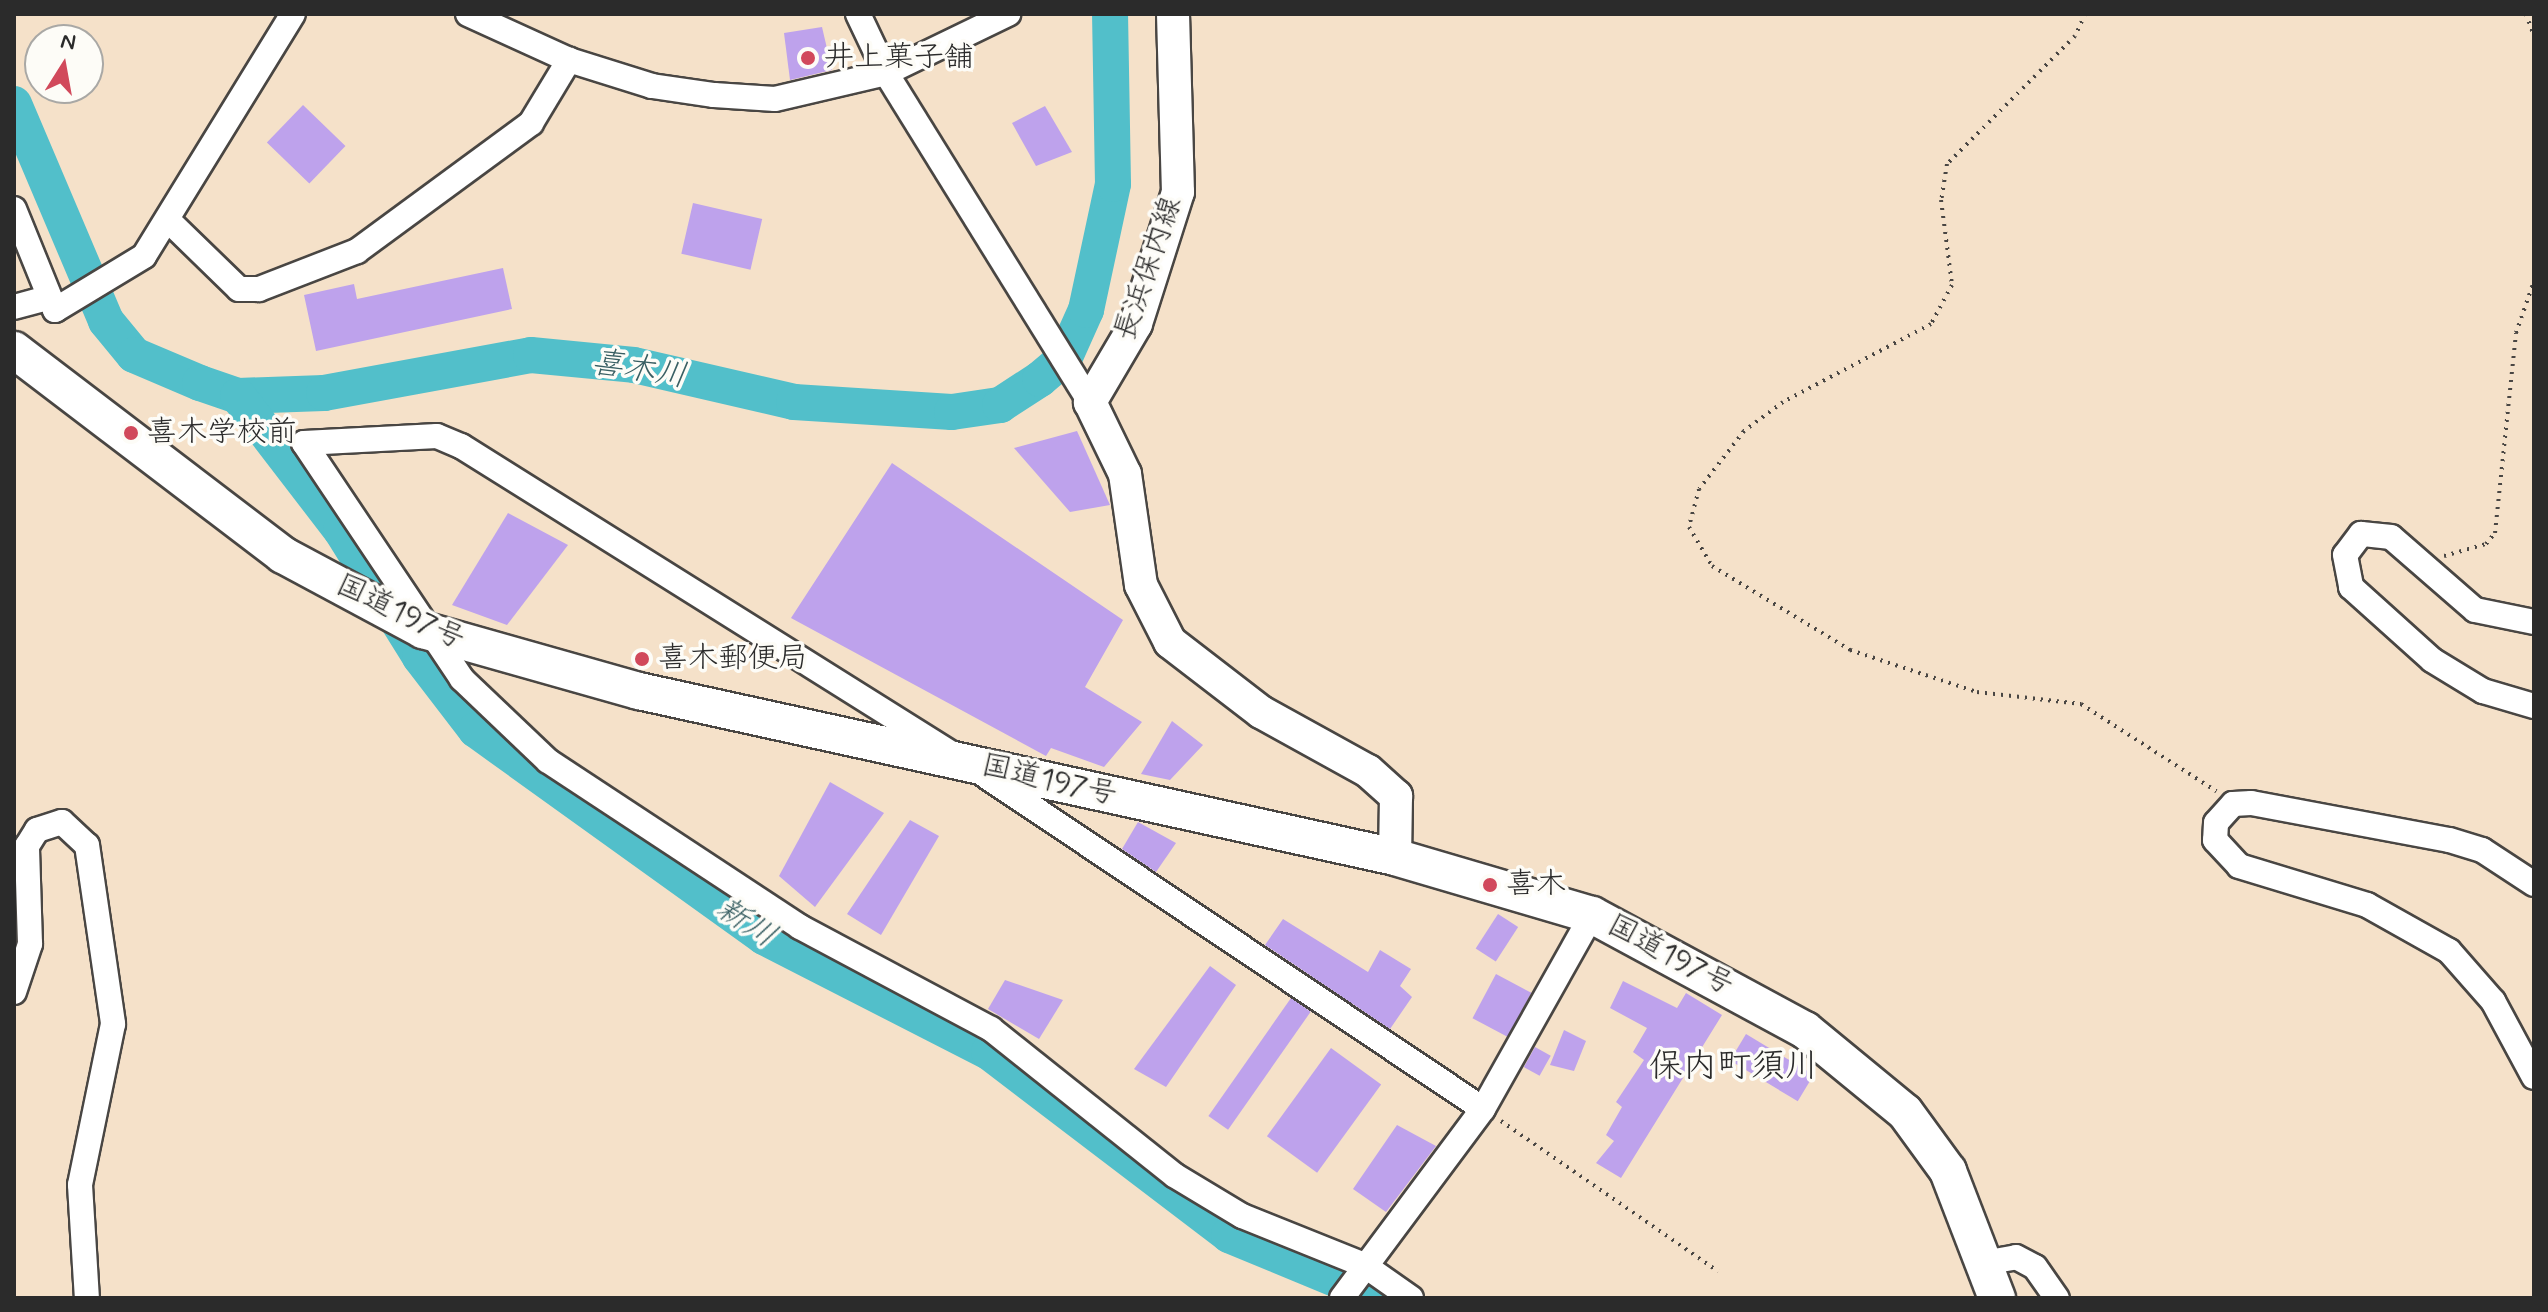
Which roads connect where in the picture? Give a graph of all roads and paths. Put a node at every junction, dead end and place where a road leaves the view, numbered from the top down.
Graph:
1 (293, 14) edge
2 (468, 14) edge
3 (858, 14) edge
4 (1008, 14) edge
5 (1173, 14) edge
6 (2085, 14) edge
7 (2526, 14) edge
8 (2534, 36) edge
9 (569, 60) junction
10 (886, 73) junction
11 (14, 209) edge
12 (170, 222) junction
13 (2534, 281) edge
14 (56, 302) junction
15 (14, 307) edge
16 (14, 350) edge
17 (1087, 396) junction
18 (2423, 562) junction
19 (2534, 622) edge
20 (428, 632) junction
21 (2534, 706) edge
22 (965, 762) junction
23 (2233, 804) junction
24 (1395, 857) junction
25 (2534, 884) edge
26 (1592, 915) junction
27 (14, 992) edge
28 (2534, 1077) edge
29 (1483, 1109) junction
30 (1989, 1262) junction
31 (1364, 1265) junction
32 (1718, 1271) dead end
33 (87, 1298) edge
34 (1342, 1298) edge
35 (1411, 1298) edge
36 (1997, 1298) edge
37 (2057, 1298) edge

1 - 12 street
2 - 9 street
3 - 10 street
4 - 10 street
5 - 17 main road, 長浜保内線
6 - 23 path
7 - 8 path
9 - 10 street
9 - 12 street
10 - 17 street
11 - 14 street
12 - 14 street
13 - 18 path
14 - 15 street
16 - 20 highway, 国道197号
17 - 24 main road
18 - 19 street
18 - 21 street
20 - 22 highway, 国道197号
20 - 22 street
20 - 31 street
22 - 24 highway, 国道197号
22 - 29 street
23 - 25 street
23 - 28 street
24 - 26 highway, 国道197号
26 - 29 street
26 - 30 highway, 国道197号
27 - 33 street
29 - 31 street
29 - 32 path
30 - 36 highway, 国道197号
30 - 37 street
31 - 34 street
31 - 35 street

